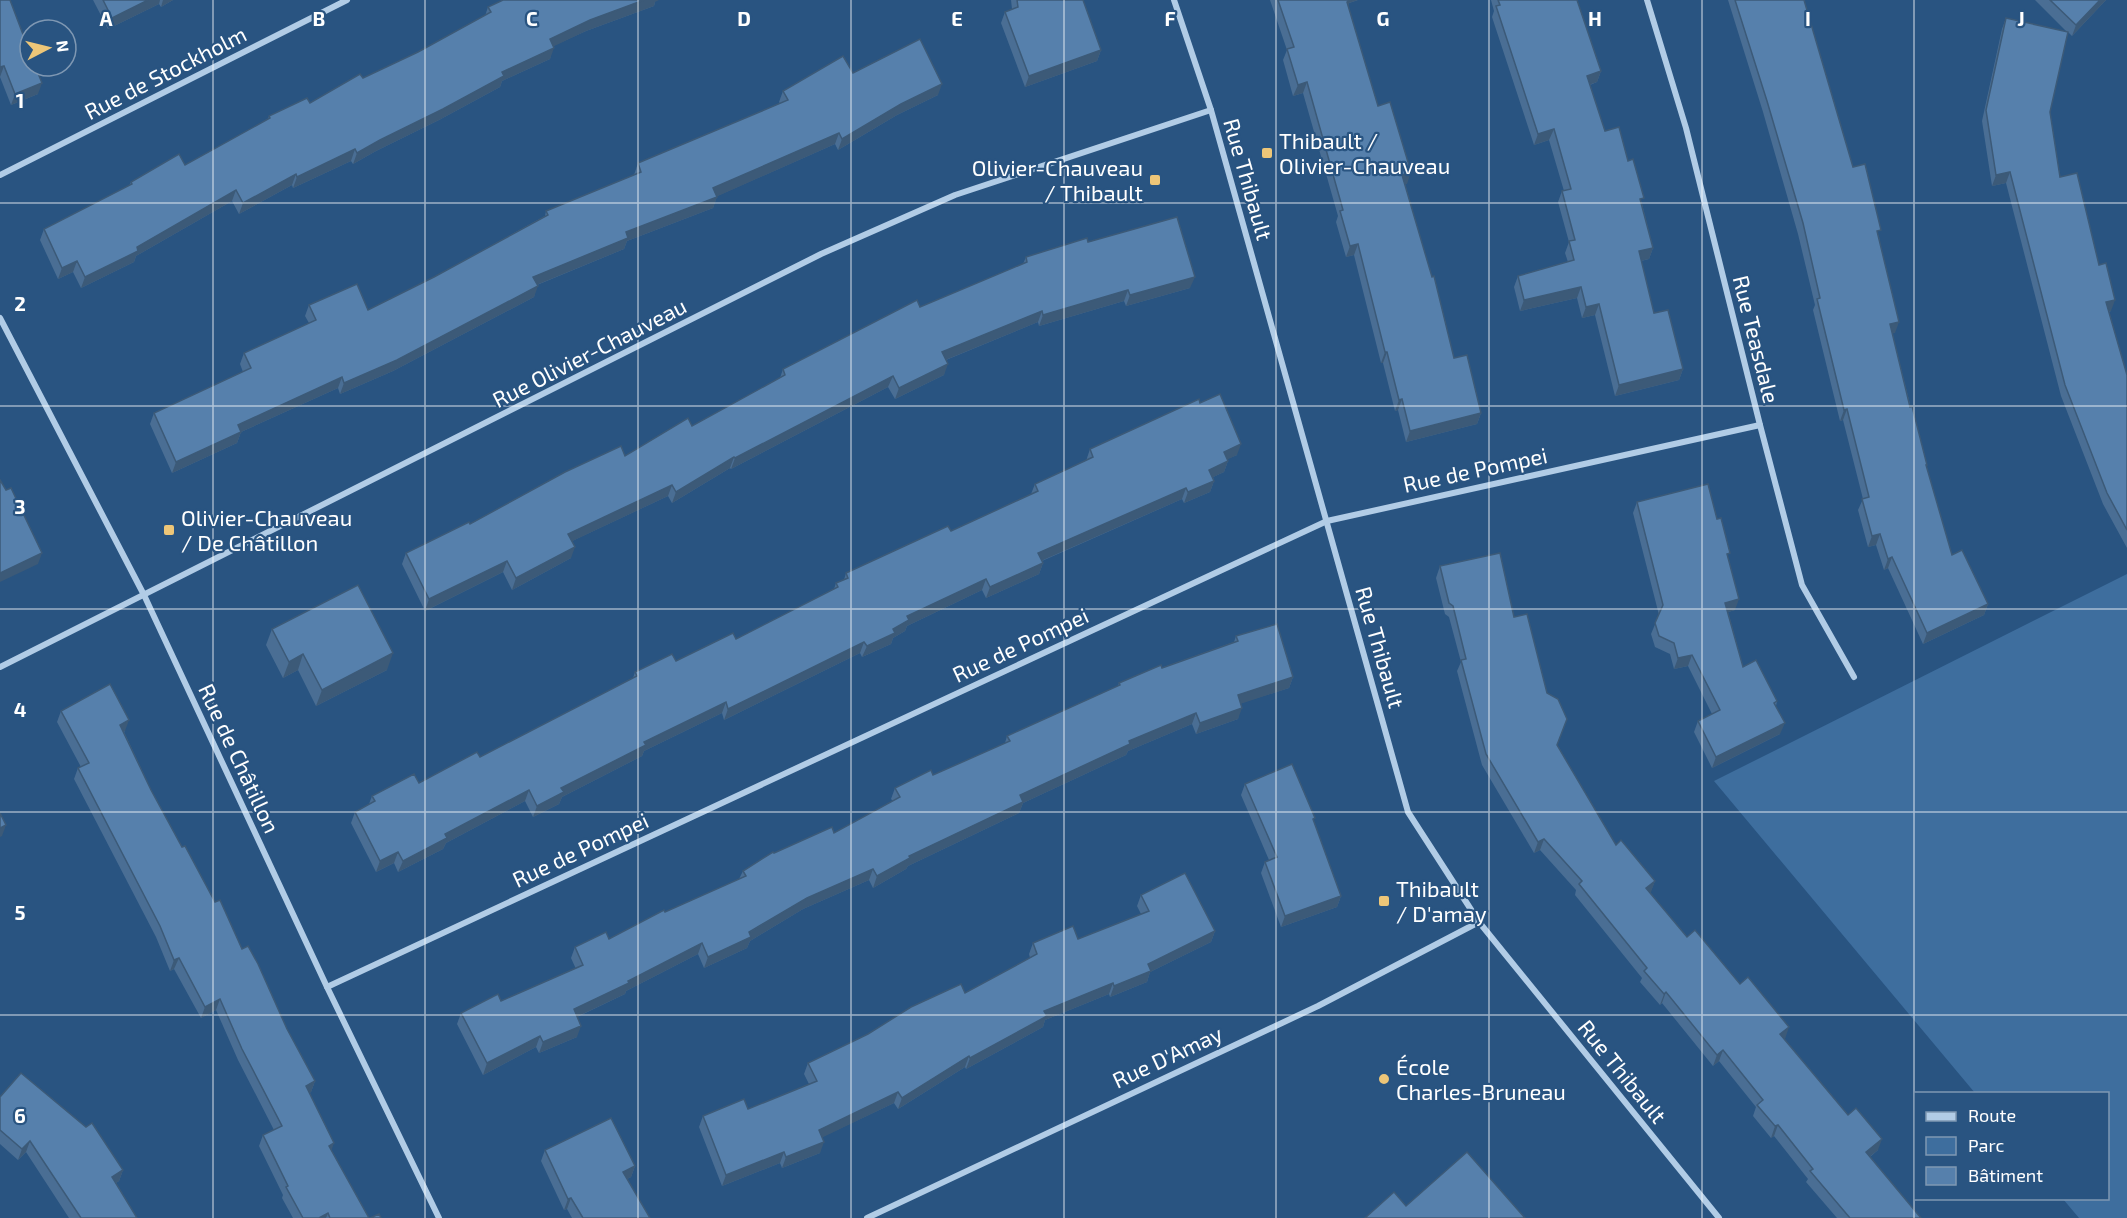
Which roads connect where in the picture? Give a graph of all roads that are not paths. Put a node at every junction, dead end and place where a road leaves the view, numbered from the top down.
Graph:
1 (347, 0) edge
2 (1174, 0) edge
3 (1647, 0) edge
4 (1211, 110) junction
5 (0, 176) edge
6 (0, 318) edge
7 (1760, 425) junction
8 (1327, 521) junction
9 (144, 595) junction
10 (0, 667) edge
11 (1854, 677) dead end
12 (1479, 922) junction
13 (327, 987) junction
14 (439, 1218) edge
15 (867, 1218) edge
16 (1719, 1218) edge

1 - 5 street, Rue de Stockholm
2 - 4 street, Rue Thibault
3 - 7 street, Rue Teasdale
4 - 8 street, Rue Thibault
4 - 9 street, Rue Olivier-Chauveau
6 - 9 street, Rue de Châtillon
7 - 8 street, Rue de Pompei
7 - 11 street, Rue Teasdale
8 - 12 street, Rue Thibault
8 - 13 street, Rue de Pompei
9 - 10 street, Rue Olivier-Chauveau
9 - 13 street, Rue de Châtillon
12 - 15 street, Rue D'Amay
12 - 16 street, Rue Thibault
13 - 14 street, Rue de Châtillon

